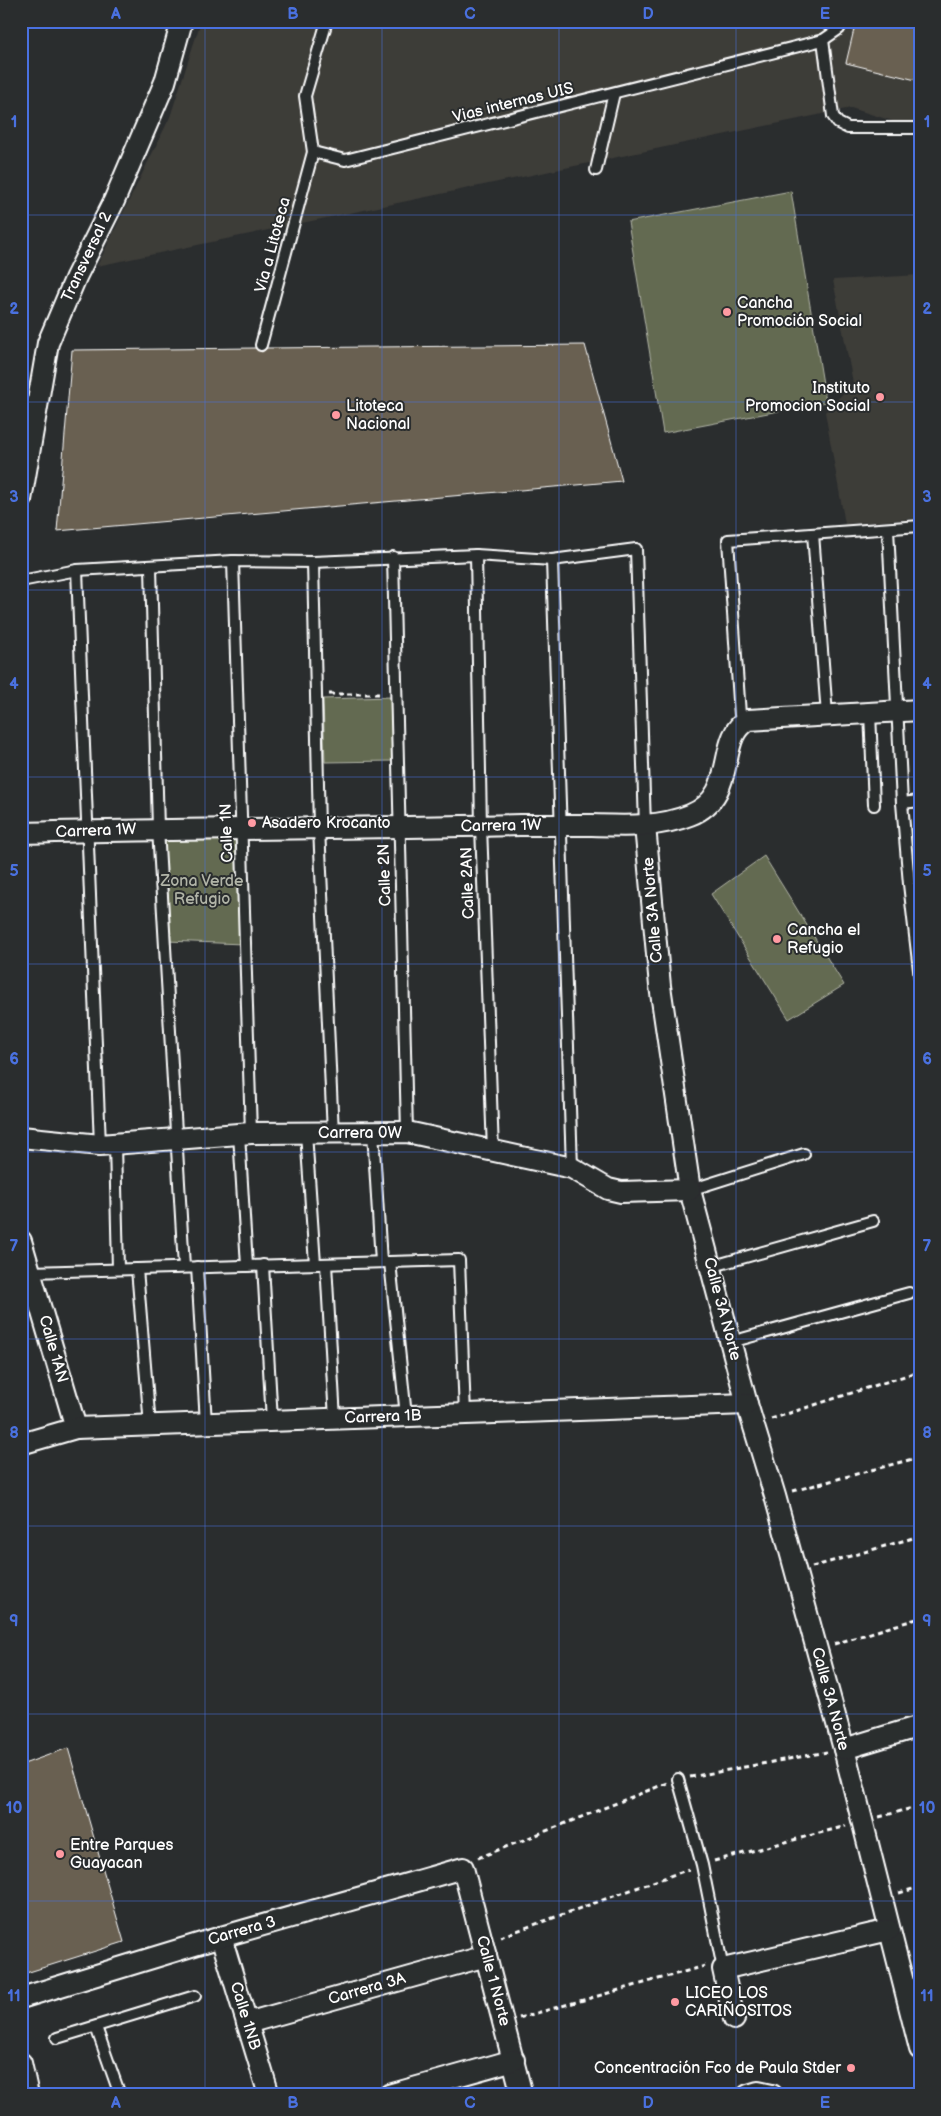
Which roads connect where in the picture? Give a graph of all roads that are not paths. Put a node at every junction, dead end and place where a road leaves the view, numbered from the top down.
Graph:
1 (182, 21) edge
2 (327, 21) edge
3 (843, 21) edge
4 (823, 40) junction
5 (614, 93) junction
6 (920, 128) edge
7 (313, 152) junction
8 (596, 170) dead end
9 (261, 346) dead end
10 (21, 500) edge
11 (920, 526) edge
12 (888, 529) junction
13 (814, 534) junction
14 (476, 555) junction
15 (393, 558) junction
16 (552, 560) junction
17 (233, 561) junction
18 (313, 562) junction
19 (150, 567) junction
20 (77, 570) junction
21 (21, 580) edge
22 (920, 710) edge
23 (896, 711) junction
24 (870, 713) junction
25 (828, 715) junction
26 (748, 720) junction
27 (920, 801) edge
28 (902, 802) junction
29 (874, 805) dead end
30 (560, 824) junction
31 (398, 826) junction
32 (481, 826) junction
33 (645, 826) junction
34 (319, 828) junction
35 (158, 829) junction
36 (242, 830) junction
37 (88, 831) junction
38 (21, 833) edge
39 (920, 883) edge
40 (909, 884) junction
41 (919, 961) edge
42 (920, 979) edge
43 (373, 1132) junction
44 (407, 1132) junction
45 (306, 1133) junction
46 (333, 1133) junction
47 (245, 1134) junction
48 (21, 1137) edge
49 (176, 1140) junction
50 (107, 1145) junction
51 (493, 1151) junction
52 (804, 1154) dead end
53 (572, 1168) junction
54 (690, 1190) junction
55 (872, 1221) dead end
56 (21, 1241) edge
57 (386, 1262) junction
58 (314, 1264) junction
59 (326, 1264) junction
60 (263, 1265) junction
61 (246, 1266) junction
62 (184, 1267) junction
63 (197, 1267) junction
64 (710, 1267) junction
65 (118, 1269) junction
66 (137, 1269) junction
67 (30, 1272) junction
68 (908, 1293) dead end
69 (731, 1342) junction
70 (747, 1404) junction
71 (465, 1414) junction
72 (406, 1416) junction
73 (335, 1419) junction
74 (272, 1421) junction
75 (206, 1424) junction
76 (150, 1426) junction
77 (76, 1428) junction
78 (21, 1444) edge
79 (920, 1726) edge
80 (844, 1749) junction
81 (678, 1779) road end
82 (463, 1868) joint
83 (889, 1930) junction
84 (221, 1937) junction
85 (485, 1950) junction
86 (723, 1965) junction
87 (195, 1996) dead end
88 (21, 1998) edge
89 (734, 2019) dead end
90 (247, 2023) junction
91 (96, 2027) junction
92 (57, 2038) dead end
93 (920, 2049) edge
94 (514, 2060) junction
95 (21, 2064) edge
96 (28, 2095) edge
97 (120, 2095) edge
98 (269, 2095) edge
99 (389, 2095) edge
100 (522, 2095) edge
101 (748, 2095) edge
102 (772, 2095) edge

1 - 10 street, Transversal 2
2 - 7 lane
3 - 4 lane, Vias internas UIS
4 - 5 lane, Vias internas UIS
4 - 6 lane
5 - 7 lane, Vias internas UIS
5 - 8 lane
7 - 9 lane, Via a Litoteca
11 - 12 lane
12 - 13 lane
12 - 23 lane
13 - 25 lane
13 - 26 lane
14 - 15 lane
14 - 16 lane
14 - 32 lane, Calle 2AN
15 - 18 lane
15 - 31 lane, Calle 2N
16 - 30 lane
16 - 33 lane, Calle 3A Norte
17 - 18 lane
17 - 19 lane
17 - 36 lane, Calle 1N
18 - 34 lane
19 - 20 lane
19 - 35 lane
20 - 21 lane
20 - 37 lane
22 - 23 street
23 - 24 street
23 - 28 lane
24 - 25 street
24 - 29 lane
25 - 26 street
26 - 33 street, Carrera 1W
27 - 28 lane
28 - 40 lane
30 - 32 street, Carrera 1W
30 - 33 street, Carrera 1W
30 - 53 lane
31 - 32 street, Carrera 1W
31 - 34 street, Carrera 1W
31 - 44 lane, Calle 2N
32 - 51 lane, Calle 2AN
33 - 54 street, Calle 3A Norte
34 - 36 street, Carrera 1W
34 - 46 lane
35 - 36 street, Carrera 1W
35 - 37 street, Carrera 1W
35 - 49 lane
36 - 47 lane, Calle 1N
37 - 38 street, Carrera 1W
37 - 50 lane
39 - 40 lane
40 - 41 lane
41 - 42 lane
43 - 44 street, Carrera 0W
43 - 46 street, Carrera 0W
43 - 57 lane
44 - 51 street, Carrera 0W
45 - 46 street, Carrera 0W
45 - 47 street, Carrera 0W
45 - 58 lane
47 - 49 street, Carrera 0W
47 - 61 lane, Calle 1N
48 - 50 street, Carrera 0W
49 - 50 street, Carrera 0W
49 - 62 lane
50 - 65 lane
51 - 53 street, Carrera 0W
52 - 54 lane
53 - 54 street, Carrera 0W
54 - 64 street, Calle 3A Norte
55 - 64 lane
56 - 67 street, Calle 1AN
57 - 59 lane
57 - 71 lane
57 - 72 lane
58 - 59 lane
58 - 60 lane
59 - 73 lane
60 - 61 lane
60 - 74 lane
61 - 63 lane
62 - 63 lane
62 - 66 lane
63 - 75 lane
64 - 69 street, Calle 3A Norte
65 - 66 lane
65 - 67 lane
66 - 76 lane
67 - 77 street, Calle 1AN
68 - 69 lane
69 - 70 street, Calle 3A Norte
70 - 71 street, Carrera 1B
70 - 80 street, Calle 3A Norte
71 - 72 street, Carrera 1B
72 - 73 street, Carrera 1B
73 - 74 street, Carrera 1B
74 - 75 street, Carrera 1B
75 - 76 street, Carrera 1B
76 - 77 street, Carrera 1B
77 - 78 street, Carrera 1B
79 - 80 street
80 - 83 street, Calle 3A Norte
81 - 86 lane
82 - 84 street, Carrera 3
82 - 85 street, Calle 1 Norte
83 - 86 street
83 - 93 street, Calle 3A Norte
84 - 88 street, Carrera 3
84 - 90 street, Calle 1NB
85 - 90 street, Carrera 3A
85 - 94 street, Calle 1 Norte
86 - 89 street
87 - 91 lane
90 - 98 street, Calle 1NB
91 - 92 lane
91 - 97 lane
94 - 99 street
94 - 100 street, Calle 1 Norte
95 - 96 street
101 - 102 street

